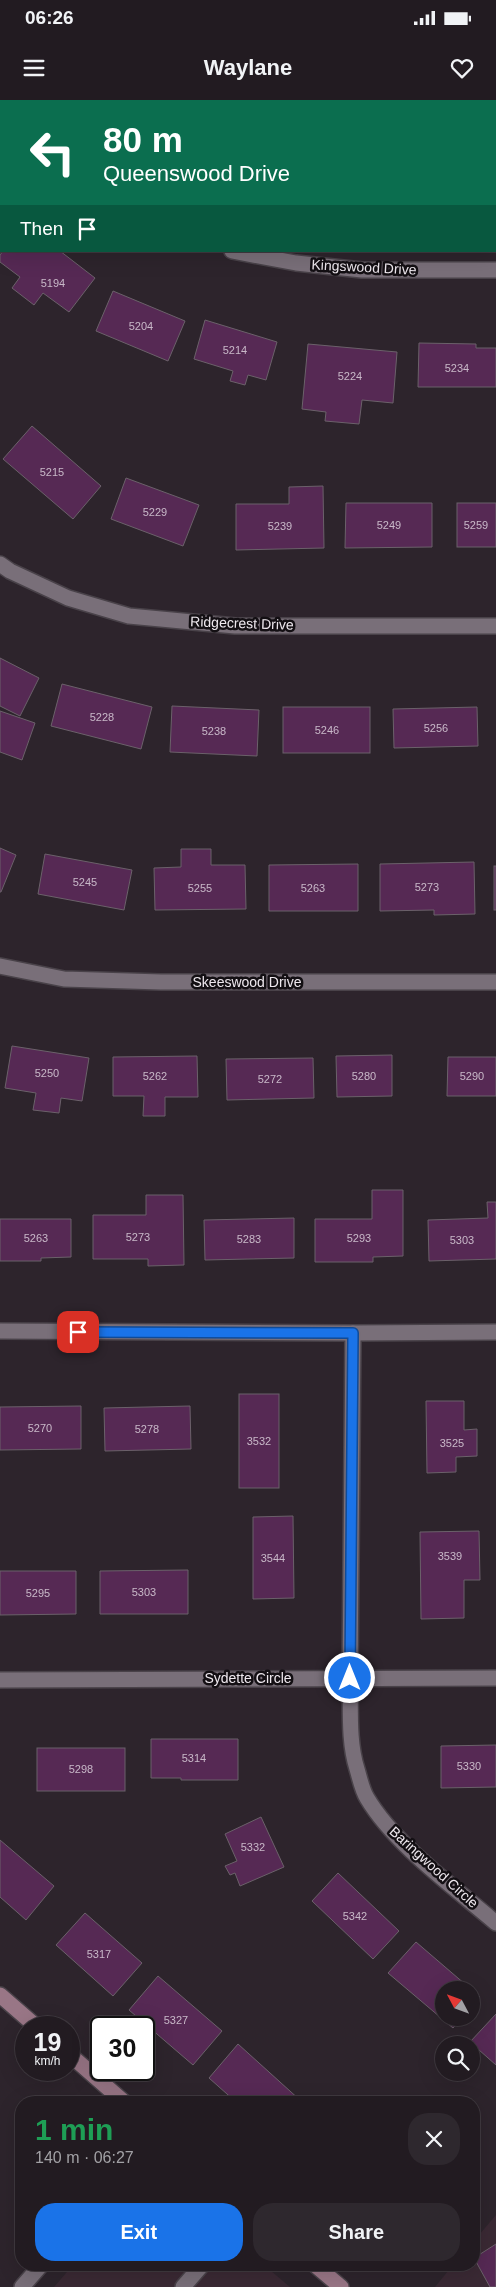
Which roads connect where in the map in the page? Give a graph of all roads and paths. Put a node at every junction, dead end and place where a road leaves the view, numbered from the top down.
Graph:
1 (237, 252) edge
2 (496, 270) edge
3 (0, 564) edge
4 (496, 626) edge
5 (0, 966) edge
6 (496, 982) edge
7 (0, 1331) edge
8 (496, 1332) edge
9 (353, 1333) junction
10 (350, 1678) junction
11 (496, 1678) edge
12 (0, 1680) edge
13 (496, 1922) edge
14 (0, 1995) edge
15 (24, 2016) edge
16 (80, 2064) edge
17 (117, 2096) edge
18 (36, 2271) edge
19 (197, 2271) edge
20 (322, 2271) edge
21 (22, 2287) edge
22 (184, 2287) edge
23 (340, 2287) edge

1 - 2 street, Kingswood Drive
3 - 4 street, Ridgecrest Drive
5 - 6 street, Skeeswood Drive
7 - 9 street
8 - 9 street
9 - 10 street, Baringwood Circle
10 - 11 street, Sydette Circle
10 - 12 street, Sydette Circle
10 - 13 street, Baringwood Circle
14 - 15 street
16 - 17 street
18 - 21 street
19 - 22 street
20 - 23 street

